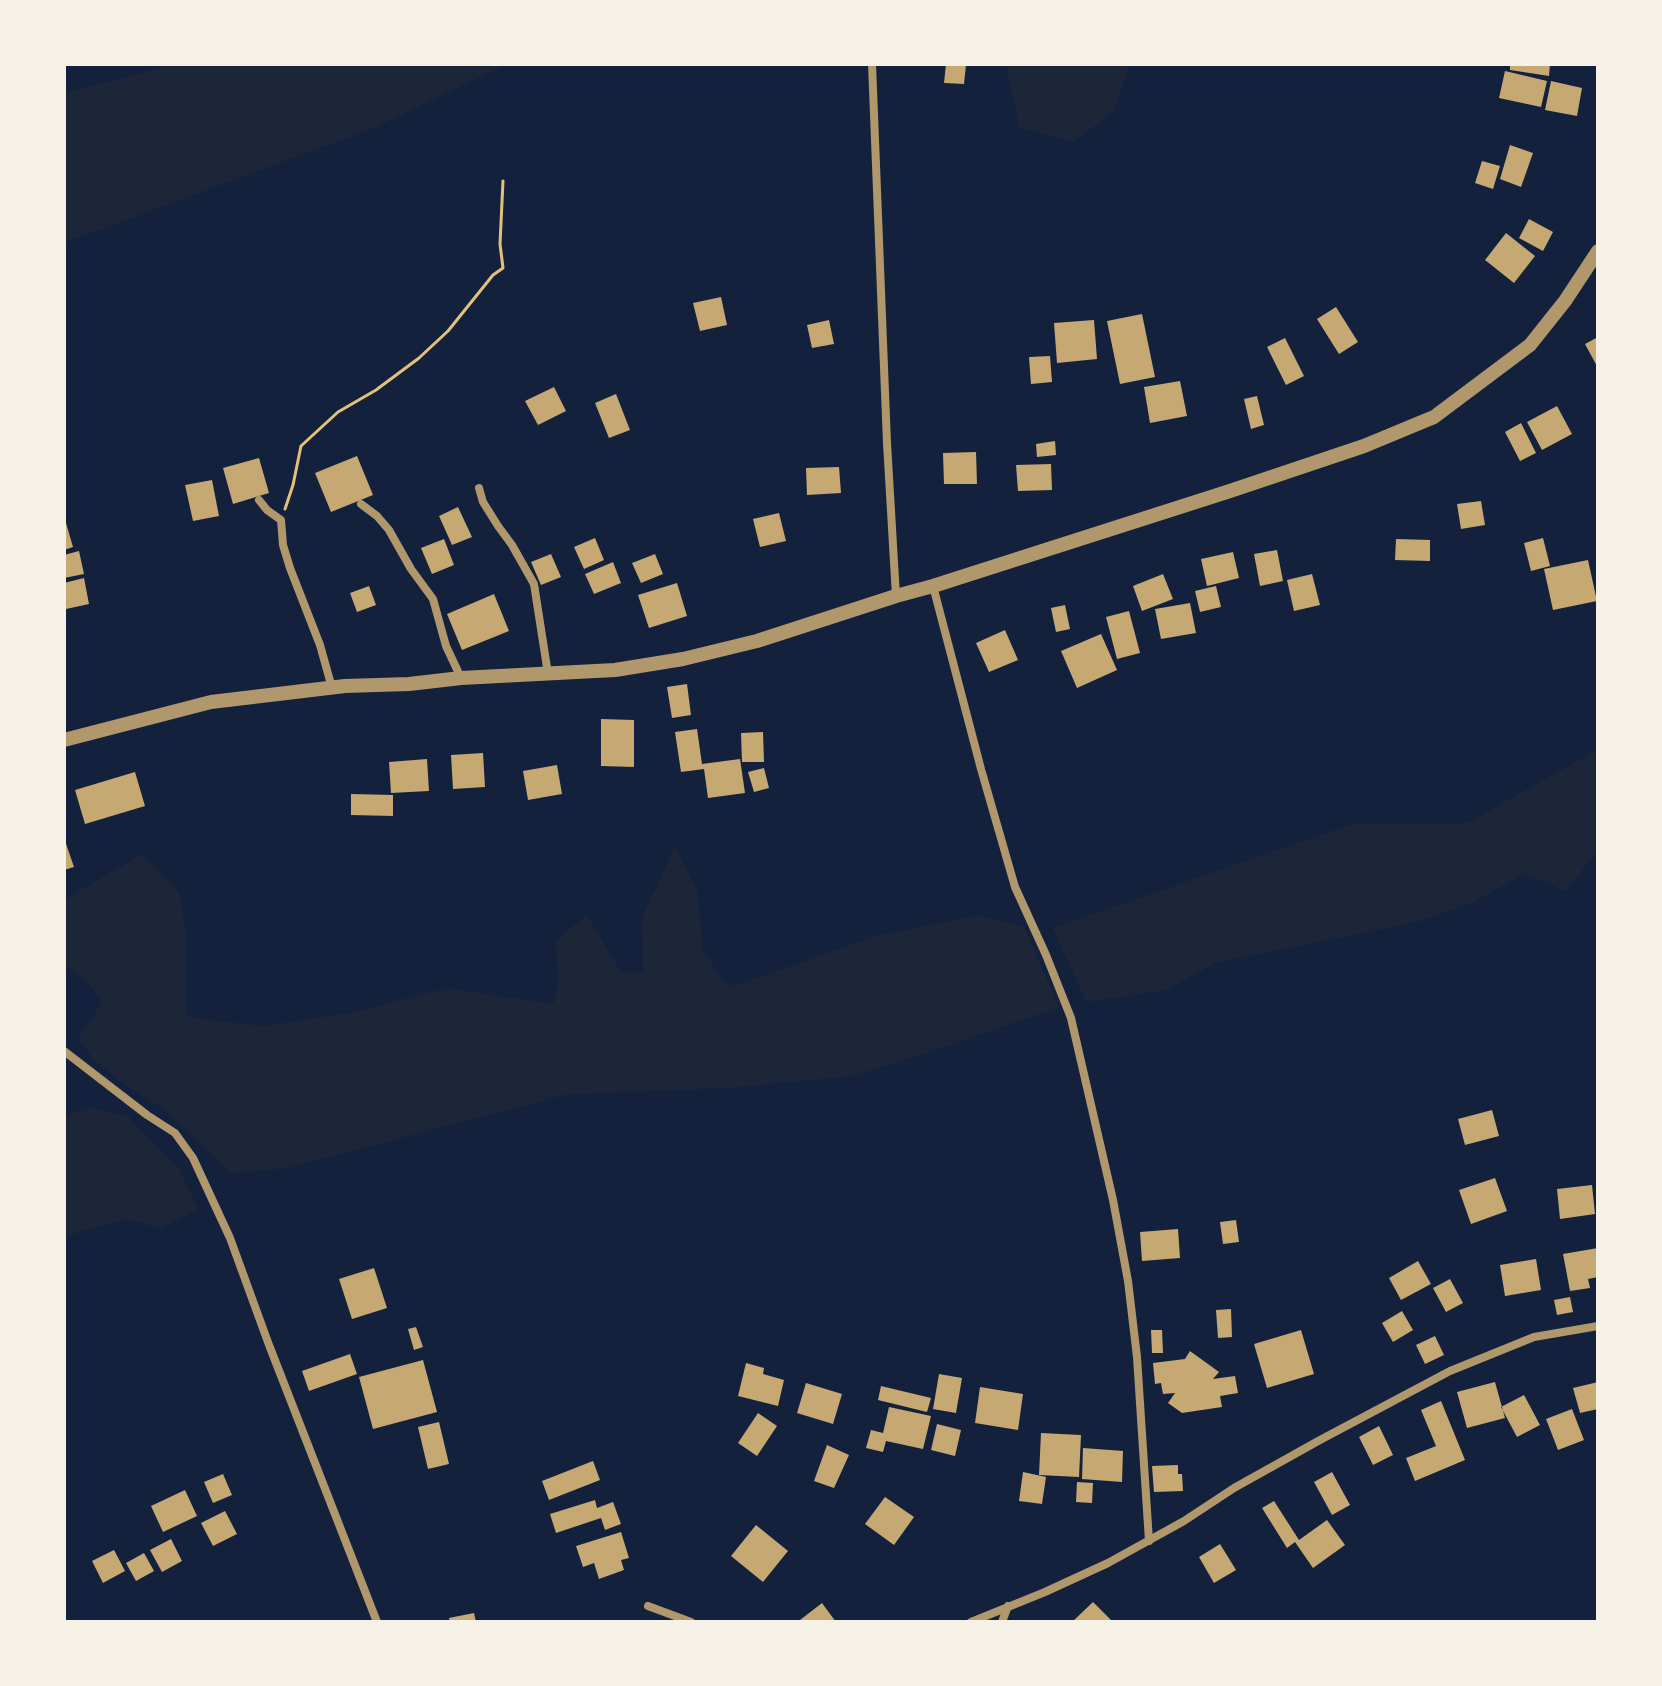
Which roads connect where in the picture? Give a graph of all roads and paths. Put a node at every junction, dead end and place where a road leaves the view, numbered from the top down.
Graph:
1 (872, 64) edge
2 (503, 181) dead end
3 (1598, 251) edge
4 (479, 488) dead end
5 (259, 500) dead end
6 (361, 504) dead end
7 (281, 520) junction
8 (933, 586) junction
9 (896, 596) junction
10 (548, 674) junction
11 (461, 678) junction
12 (332, 688) junction
13 (64, 740) edge
14 (64, 1051) edge
15 (1598, 1326) edge
16 (1149, 1541) junction
17 (648, 1606) dead end
18 (1008, 1606) junction
19 (377, 1622) edge
20 (691, 1622) edge
21 (971, 1622) edge
22 (1002, 1622) edge

1 - 9 street
2 - 7 path
3 - 8 street
4 - 10 street
5 - 7 street
6 - 11 street
7 - 12 street
8 - 9 street
8 - 16 street
9 - 10 street
10 - 11 street
11 - 12 street
12 - 13 street
14 - 19 street
15 - 16 street
16 - 18 street
17 - 20 street
18 - 21 street
18 - 22 street

